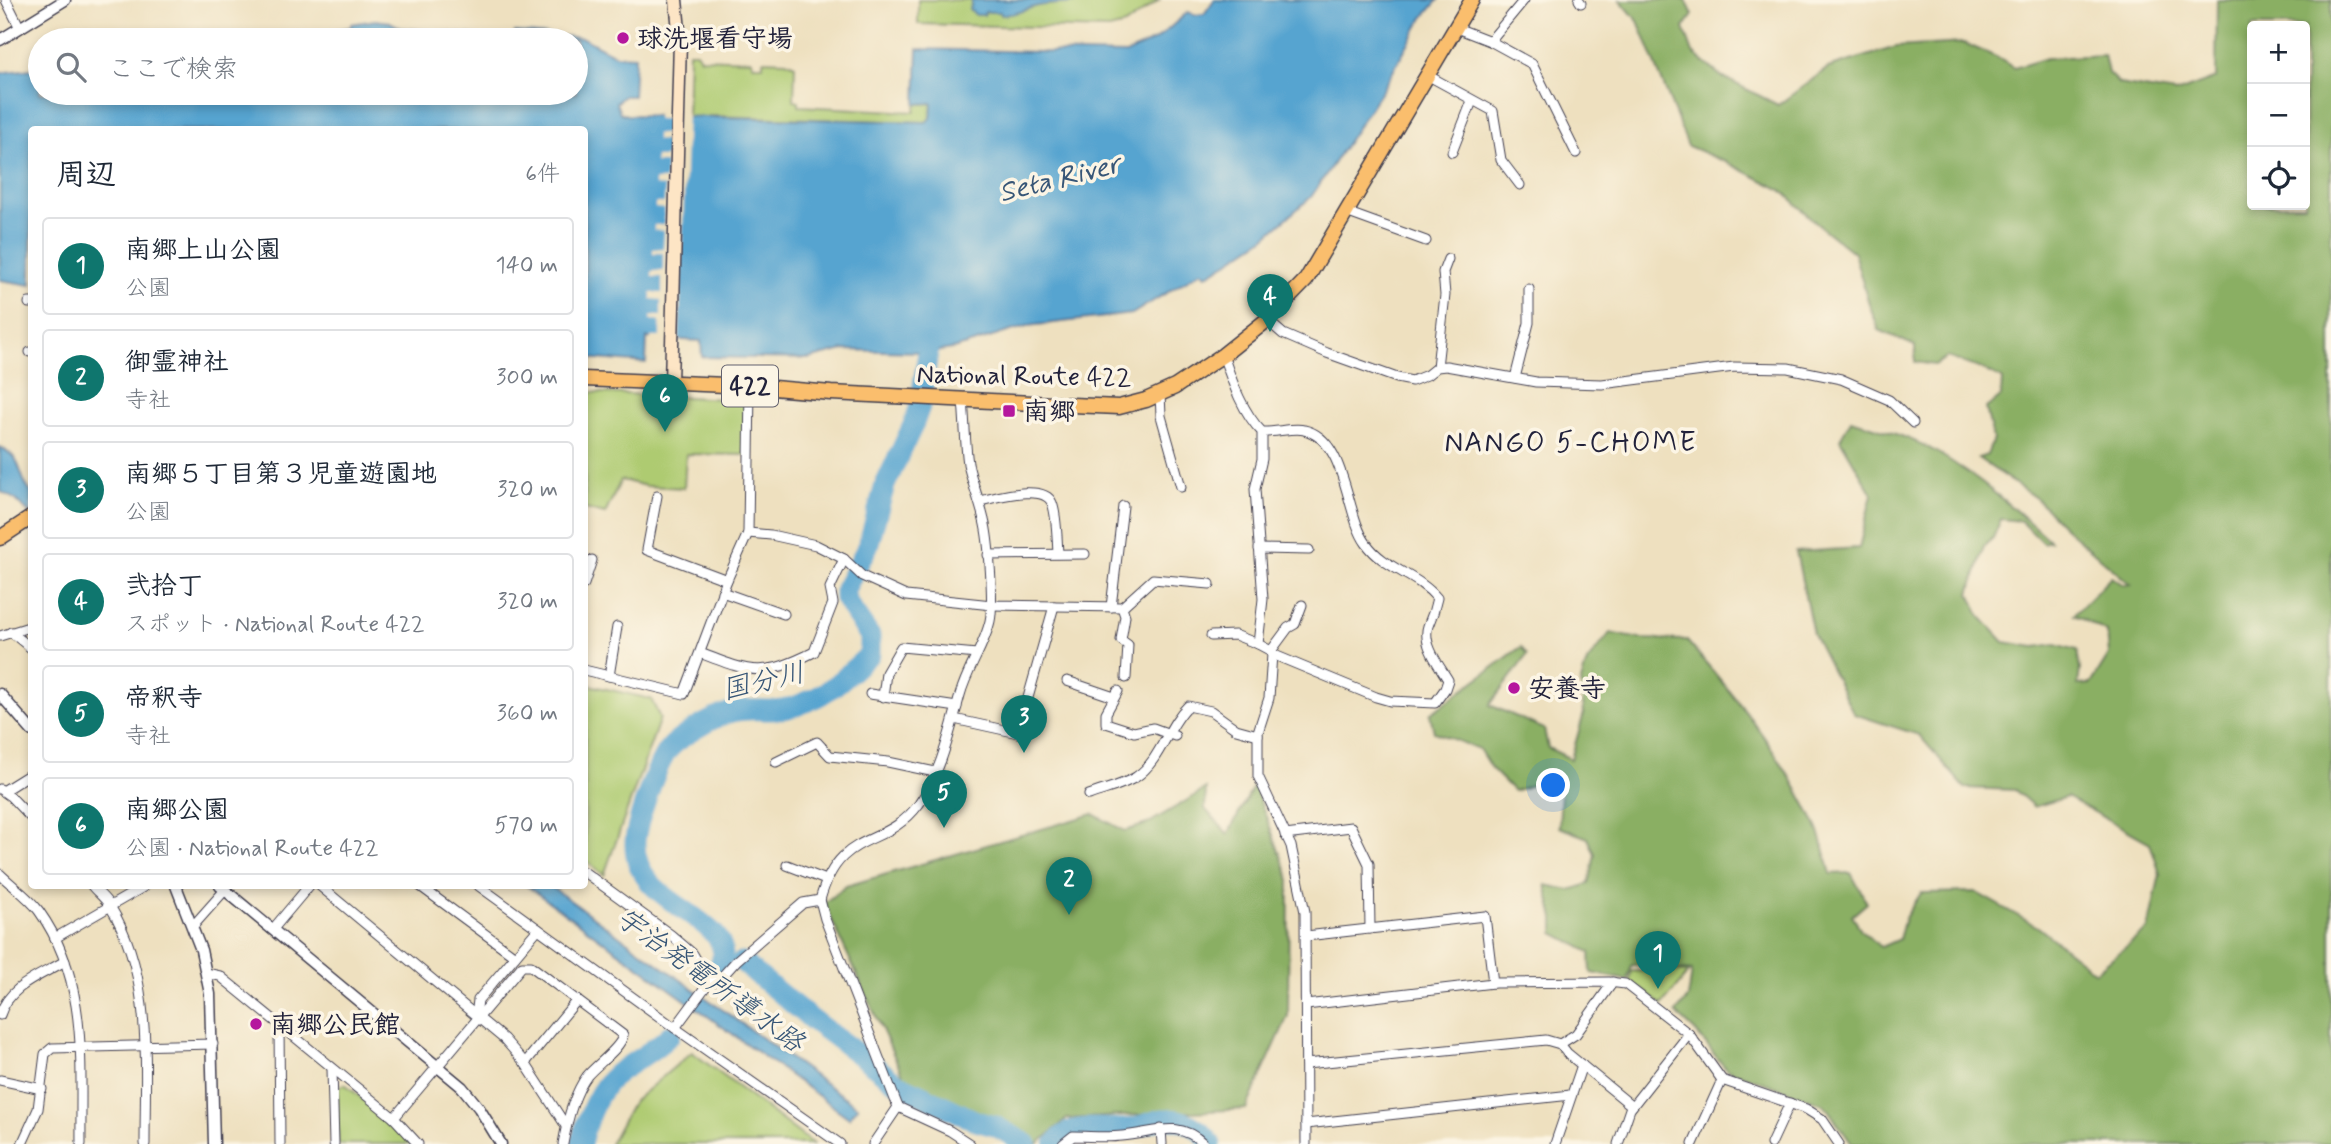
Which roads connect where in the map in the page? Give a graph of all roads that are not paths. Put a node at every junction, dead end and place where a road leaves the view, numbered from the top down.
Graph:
1 (6, 0) edge
2 (65, 0) edge
3 (676, 0) edge
4 (1472, 0) edge
5 (1524, 0) edge
6 (1454, 27) junction
7 (19, 28) junction
8 (0, 40) edge
9 (1490, 41) junction
10 (1427, 75) junction
11 (1472, 101) junction
12 (1452, 152) dead end
13 (1576, 153) dead end
14 (1520, 185) dead end
15 (1346, 212) junction
16 (1426, 241) dead end
17 (1448, 259) dead end
18 (1529, 289) dead end
19 (1267, 320) junction
20 (1223, 355) junction
21 (1437, 367) junction
22 (1515, 378) junction
23 (588, 379) edge
24 (671, 383) junction
25 (750, 386) junction
26 (1160, 394) junction
27 (963, 400) junction
28 (1913, 423) dead end
29 (1262, 432) junction
30 (1181, 487) dead end
31 (657, 496) dead end
32 (979, 501) junction
33 (1124, 506) dead end
34 (28, 520) edge
35 (748, 533) junction
36 (0, 538) edge
37 (1259, 549) junction
38 (1309, 550) dead end
39 (1058, 553) junction
40 (1085, 554) dead end
41 (988, 555) junction
42 (592, 560) dead end
43 (846, 562) junction
44 (588, 572) edge
45 (727, 580) junction
46 (1209, 584) dead end
47 (722, 592) junction
48 (992, 605) junction
49 (1302, 605) dead end
50 (1054, 606) junction
51 (1111, 607) junction
52 (1122, 607) junction
53 (784, 614) dead end
54 (28, 627) edge
55 (617, 627) dead end
56 (12, 632) junction
57 (0, 636) edge
58 (1211, 636) dead end
59 (1258, 644) junction
60 (28, 646) edge
61 (700, 653) junction
62 (1271, 653) junction
63 (977, 654) junction
64 (588, 671) edge
65 (609, 676) junction
66 (1126, 678) dead end
67 (1068, 681) dead end
68 (0, 694) edge
69 (870, 694) dead end
70 (883, 697) junction
71 (957, 707) junction
72 (954, 719) junction
73 (28, 726) edge
74 (1172, 735) junction
75 (1258, 735) junction
76 (776, 762) dead end
77 (935, 772) junction
78 (28, 775) edge
79 (2, 790) edge
80 (1090, 795) dead end
81 (28, 815) edge
82 (1285, 835) junction
83 (787, 865) dead end
84 (0, 874) edge
85 (588, 875) edge
86 (826, 880) junction
87 (95, 889) edge
88 (139, 889) edge
89 (178, 889) edge
90 (222, 889) edge
91 (224, 889) edge
92 (306, 889) edge
93 (324, 889) edge
94 (425, 889) edge
95 (483, 889) edge
96 (820, 900) junction
97 (109, 905) junction
98 (193, 926) junction
99 (273, 929) junction
100 (538, 929) junction
101 (1370, 929) junction
102 (1306, 936) junction
103 (55, 938) junction
104 (515, 956) junction
105 (65, 961) junction
106 (206, 972) junction
107 (709, 982) junction
108 (1613, 982) junction
109 (1493, 983) junction
110 (2, 997) edge
111 (577, 1000) junction
112 (1306, 1005) junction
113 (0, 1015) edge
114 (479, 1017) junction
115 (279, 1025) junction
116 (675, 1028) junction
117 (1689, 1034) junction
118 (213, 1044) junction
119 (1560, 1044) junction
120 (145, 1047) junction
121 (80, 1048) junction
122 (525, 1063) junction
123 (1306, 1064) junction
124 (438, 1065) junction
125 (1582, 1065) junction
126 (332, 1069) junction
127 (0, 1080) edge
128 (1722, 1080) junction
129 (42, 1089) junction
130 (1571, 1096) junction
131 (1790, 1103) junction
132 (1632, 1106) junction
133 (898, 1107) junction
134 (394, 1118) junction
135 (1306, 1124) junction
136 (566, 1126) junction
137 (1161, 1129) junction
138 (22, 1144) edge
139 (81, 1144) edge
140 (145, 1144) edge
141 (214, 1144) edge
142 (280, 1144) edge
143 (334, 1144) edge
144 (418, 1144) edge
145 (501, 1144) edge
146 (563, 1144) edge
147 (840, 1144) edge
148 (873, 1144) edge
149 (970, 1144) edge
150 (1063, 1144) edge
151 (1162, 1144) edge
152 (1204, 1144) edge
153 (1306, 1144) edge
154 (1555, 1144) edge
155 (1618, 1144) edge
156 (1693, 1144) edge
157 (1771, 1144) edge
158 (1839, 1144) edge

1 - 7 street
2 - 7 street
3 - 24 main road
4 - 6 highway, National Route 422 / 422
5 - 9 street
6 - 9 street
6 - 10 highway, National Route 422 / 422
7 - 8 street
9 - 13 street
10 - 11 street
10 - 15 highway, National Route 422 / 422
11 - 12 street
11 - 14 street
15 - 16 street
15 - 19 highway, National Route 422 / 422
17 - 21 street
18 - 22 street
19 - 20 highway, National Route 422 / 422
19 - 21 street
20 - 26 highway, National Route 422 / 422
20 - 29 street
21 - 22 street
22 - 28 street
23 - 24 highway, National Route 422 / 422
24 - 25 highway, National Route 422 / 422
25 - 27 highway, National Route 422 / 422
25 - 35 street
26 - 27 highway, National Route 422 / 422
26 - 30 street
27 - 32 street
29 - 37 street
29 - 62 street
31 - 45 street
32 - 39 street
32 - 41 street
33 - 51 street
34 - 36 highway
35 - 43 street
35 - 45 street
37 - 38 street
37 - 59 street
39 - 40 street
39 - 41 street
41 - 48 street
42 - 44 street
43 - 48 street
43 - 61 street
45 - 47 street
46 - 52 street
47 - 53 street
47 - 61 street
48 - 50 street
48 - 63 street
49 - 62 street
50 - 51 street
50 - 72 street
51 - 52 street
52 - 66 street
54 - 56 street
55 - 65 street
56 - 57 street
56 - 60 street
58 - 59 street
59 - 62 street
61 - 65 street
62 - 75 street
63 - 70 street
63 - 71 street
64 - 65 street
67 - 74 street
68 - 73 street
69 - 70 street
70 - 71 street
71 - 72 street
72 - 77 street
74 - 75 street
74 - 80 street
75 - 82 street
76 - 77 street
77 - 86 street
78 - 79 street
79 - 81 street
82 - 101 street
82 - 102 street
83 - 86 street
84 - 103 street
85 - 107 street
86 - 96 street
87 - 97 street
88 - 97 street
89 - 98 street
90 - 98 street
91 - 99 street
92 - 99 street
93 - 114 street
94 - 104 street
95 - 100 street
96 - 107 street
96 - 133 street
97 - 103 street
97 - 120 street
98 - 106 street
99 - 124 street
100 - 104 street
100 - 116 street
101 - 102 street
101 - 109 street
102 - 112 street
103 - 105 street
104 - 114 street
105 - 110 street
105 - 121 street
106 - 115 street
106 - 118 street
107 - 116 street
108 - 109 street
108 - 117 street
108 - 119 street
109 - 112 street
110 - 113 street
111 - 114 street
111 - 122 street
111 - 136 street
112 - 123 street
114 - 122 street
114 - 124 street
115 - 126 street
115 - 142 street
116 - 147 street
117 - 128 street
117 - 132 street
118 - 120 street
118 - 141 street
119 - 123 street
119 - 125 street
120 - 121 street
120 - 140 street
121 - 129 street
121 - 139 street
122 - 136 street
123 - 135 street
124 - 134 street
124 - 145 street
125 - 130 street
125 - 132 street
126 - 134 street
126 - 143 street
127 - 129 street
128 - 131 street
128 - 156 street
129 - 138 street
130 - 135 street
130 - 154 street
131 - 157 street
131 - 158 street
132 - 155 street
133 - 148 street
133 - 149 street
134 - 144 street
135 - 153 street
136 - 146 street
137 - 150 street
137 - 151 street
137 - 152 street

